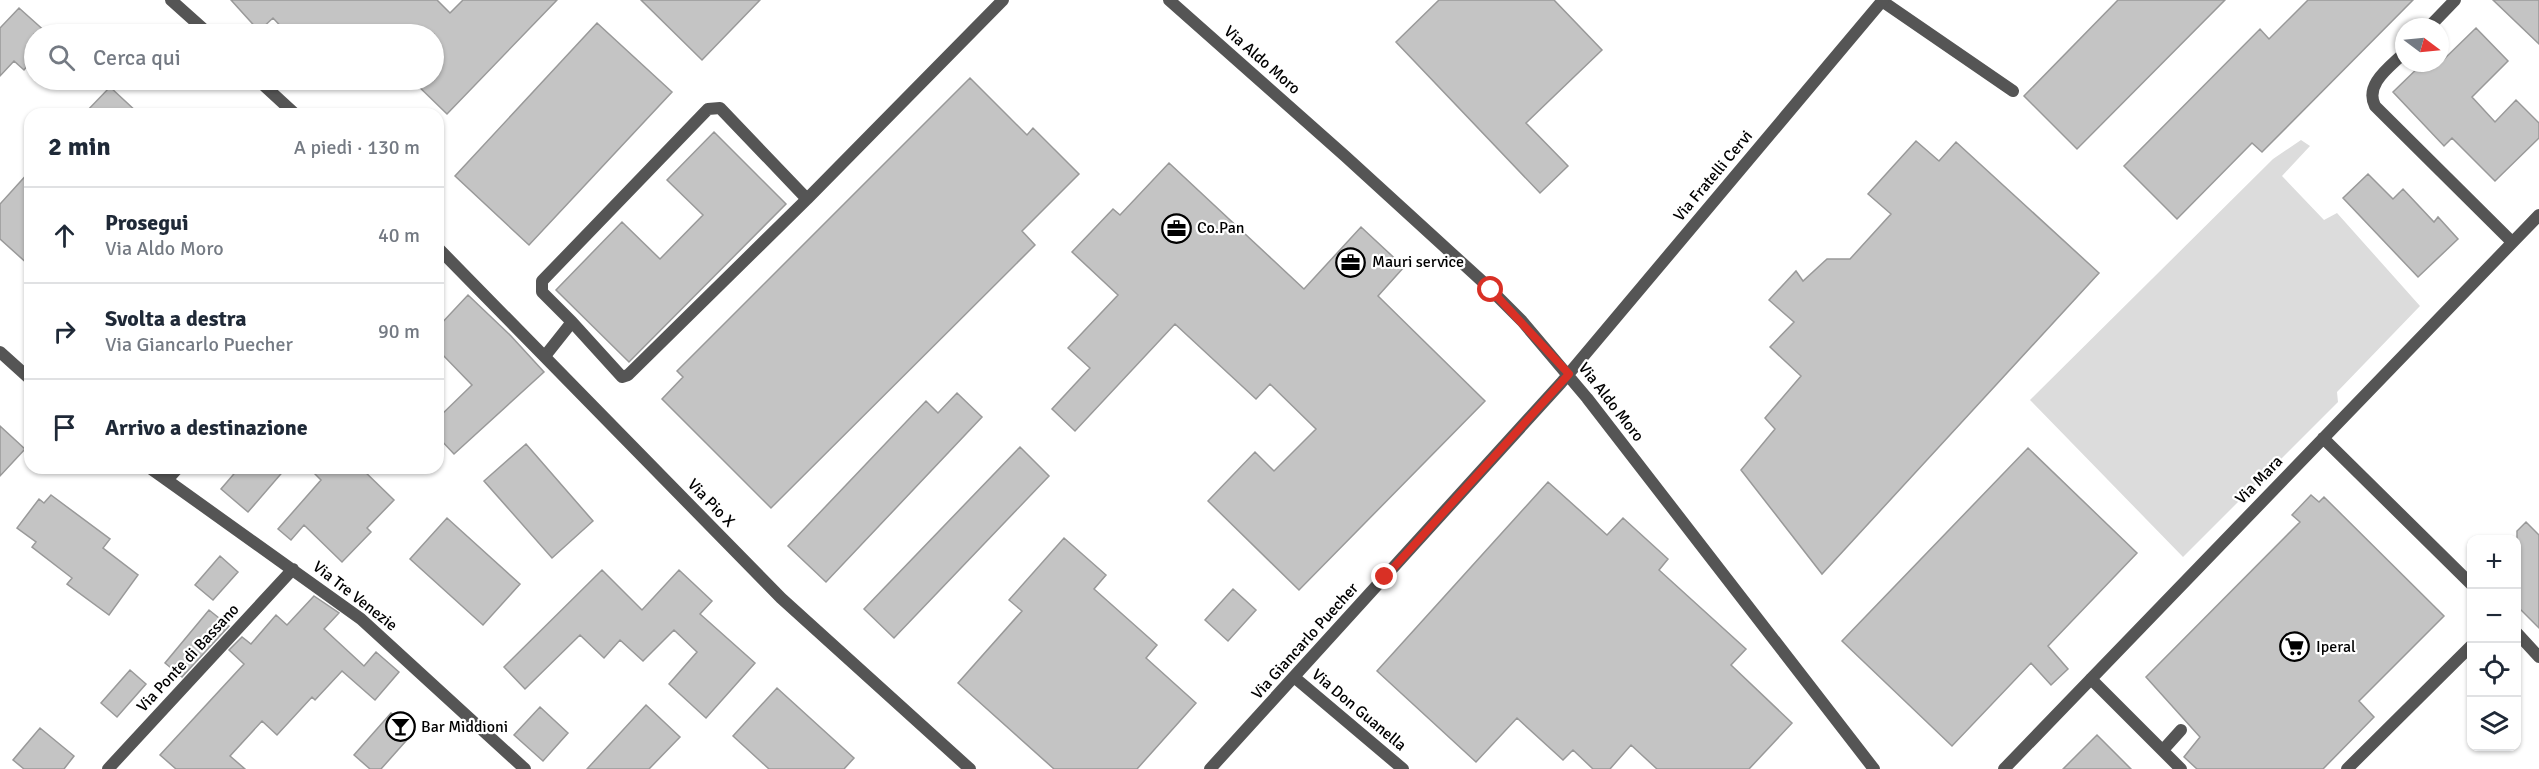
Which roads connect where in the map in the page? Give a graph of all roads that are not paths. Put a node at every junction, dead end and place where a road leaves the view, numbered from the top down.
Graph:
1 (171, 0) edge
2 (1003, 0) edge
3 (1169, 0) edge
4 (2456, 0) edge
5 (1883, 1) edge
6 (2438, 18) edge
7 (198, 24) edge
8 (2395, 62) edge
9 (269, 90) edge
10 (2013, 91) dead end
11 (288, 108) edge
12 (807, 199) junction
13 (2539, 215) edge
14 (2512, 242) junction
15 (444, 254) edge
16 (572, 322) junction
17 (0, 352) edge
18 (545, 356) junction
19 (24, 374) edge
20 (1569, 374) junction
21 (2323, 438) junction
22 (158, 474) edge
23 (172, 474) edge
24 (167, 480) junction
25 (293, 568) junction
26 (2467, 580) edge
27 (2521, 637) edge
28 (2467, 650) edge
29 (2539, 657) edge
30 (1294, 677) junction
31 (2091, 679) junction
32 (2181, 730) dead end
33 (2163, 750) junction
34 (108, 769) edge
35 (525, 769) edge
36 (970, 769) edge
37 (1210, 769) edge
38 (1403, 769) edge
39 (1874, 769) edge
40 (2004, 769) edge
41 (2181, 769) edge
42 (2348, 769) edge

1 - 7 street
2 - 12 street
3 - 20 street, Via Aldo Moro
4 - 6 street
5 - 10 street
5 - 20 street, Via Fratelli Cervi
8 - 14 street
9 - 11 street
12 - 16 street
12 - 16 street
13 - 14 street, Via Mara
14 - 21 street, Via Mara
15 - 18 street, Via Pio X
16 - 18 street
17 - 19 street
18 - 36 street, Via Pio X
20 - 30 street, Via Giancarlo Puecher
20 - 39 street, Via Aldo Moro
21 - 26 street
21 - 31 street, Via Mara
22 - 24 street, Via Tre Venezie
23 - 24 street
24 - 25 street, Via Tre Venezie
25 - 34 street, Via Ponte di Bassano
25 - 35 street, Via Tre Venezie
27 - 29 street
28 - 42 street
30 - 37 street, Via Giancarlo Puecher
30 - 38 street, Via Don Guanella
31 - 33 street
31 - 40 street, Via Mara
32 - 33 street
33 - 41 street

